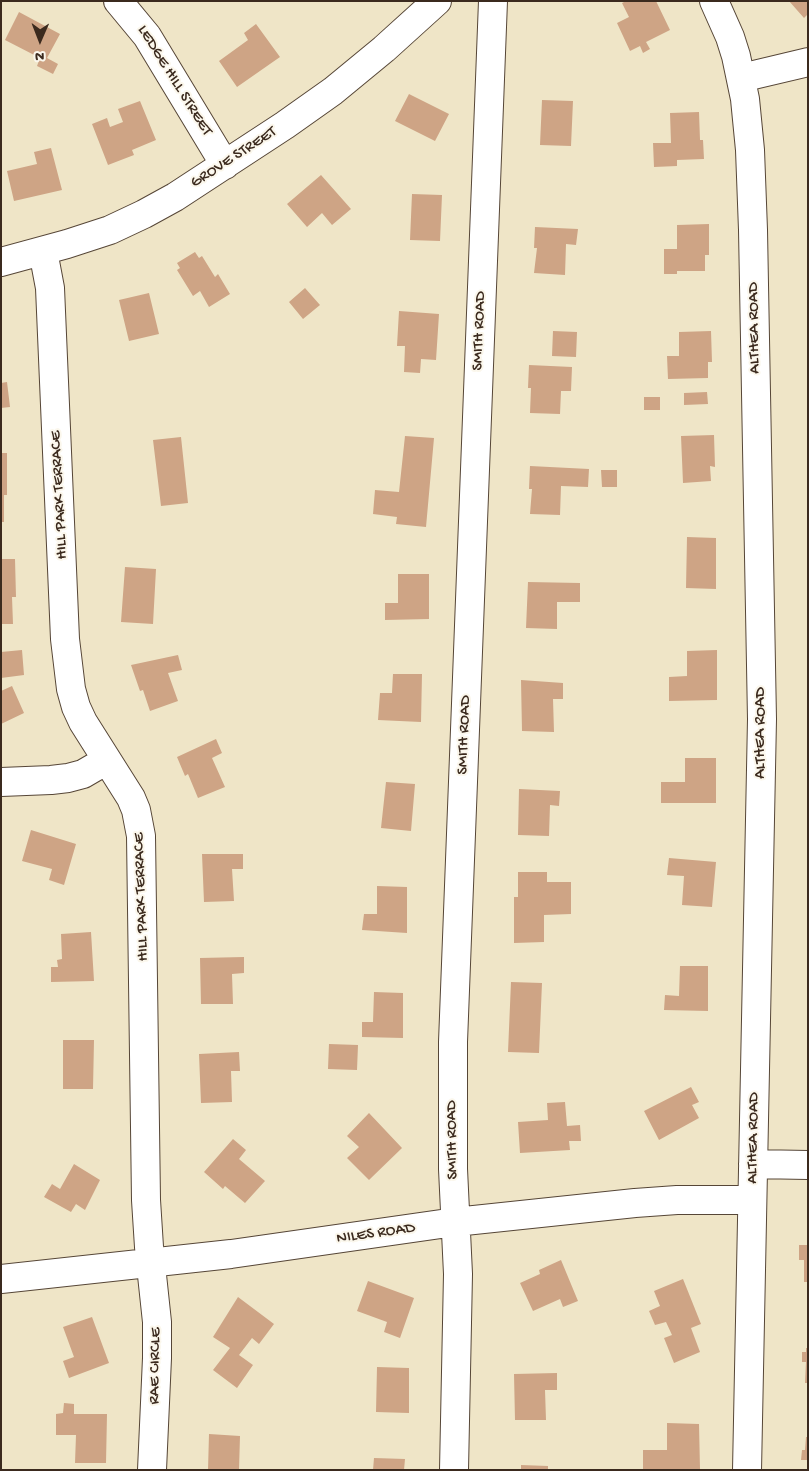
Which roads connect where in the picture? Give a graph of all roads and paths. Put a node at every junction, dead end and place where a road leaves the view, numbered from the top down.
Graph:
1 (118, 1) edge
2 (437, 1) edge
3 (493, 1) edge
4 (714, 1) edge
5 (808, 62) edge
6 (741, 78) junction
7 (225, 164) junction
8 (43, 251) junction
9 (1, 262) edge
10 (107, 760) junction
11 (1, 782) edge
12 (753, 1164) junction
13 (808, 1165) edge
14 (752, 1200) junction
15 (456, 1222) junction
16 (150, 1262) junction
17 (1, 1279) edge
18 (152, 1470) edge
19 (454, 1470) edge
20 (747, 1470) edge

1 - 7 street, LEDGE HILL STREET
2 - 7 street, GROVE STREET
3 - 15 street, SMITH ROAD
4 - 6 street, ALTHEA ROAD
5 - 6 street
6 - 12 street, ALTHEA ROAD
7 - 8 street, GROVE STREET
8 - 9 street, GROVE STREET
8 - 10 street, HILL PARK TERRACE
10 - 11 street
10 - 16 street, HILL PARK TERRACE
12 - 13 street
12 - 14 street, ALTHEA ROAD
14 - 15 street, NILES ROAD
14 - 20 street, ALTHEA ROAD
15 - 16 street, NILES ROAD
15 - 19 street, SMITH ROAD
16 - 17 street, NILES ROAD
16 - 18 street, RAE CIRCLE

